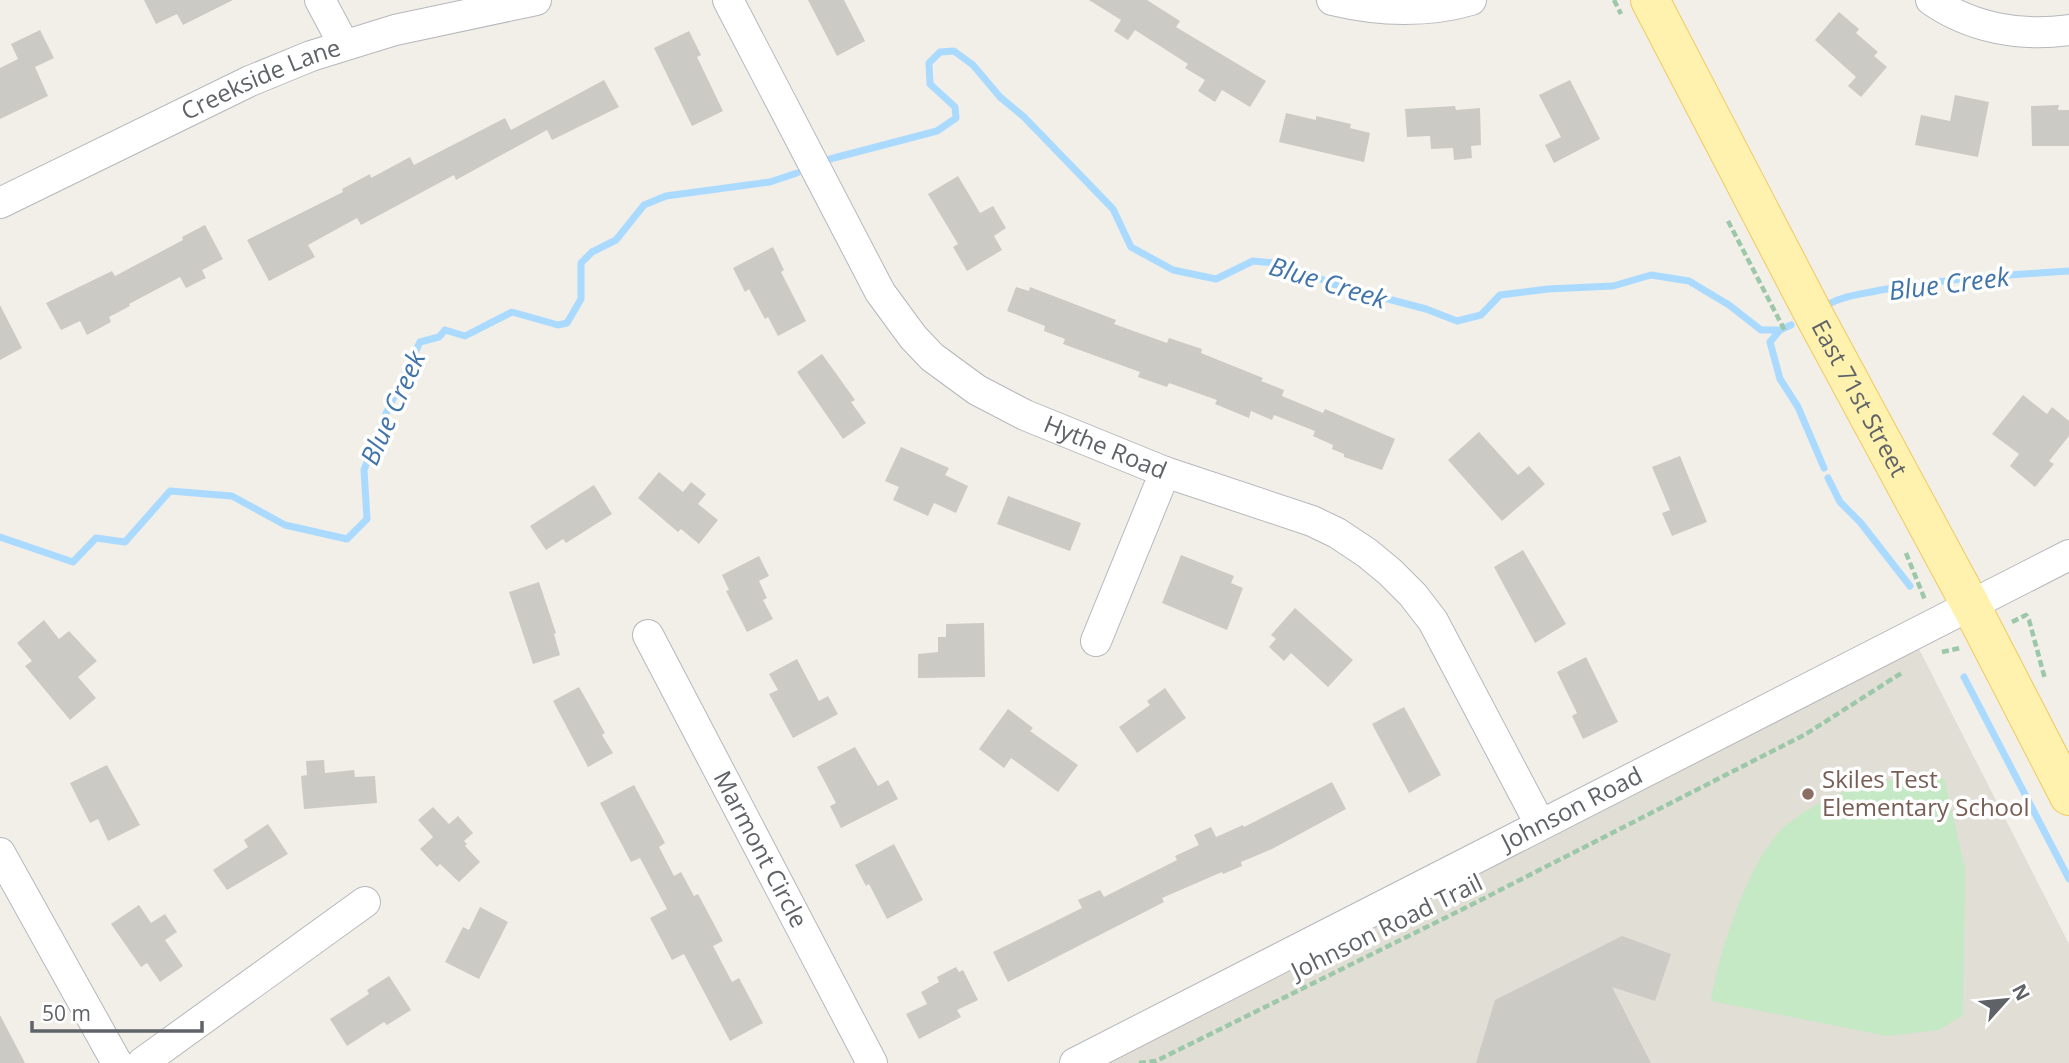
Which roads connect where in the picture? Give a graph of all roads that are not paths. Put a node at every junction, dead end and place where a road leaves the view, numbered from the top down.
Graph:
1 (320, 0) edge
2 (536, 0) edge
3 (728, 0) edge
4 (1332, 0) edge
5 (1471, 0) edge
6 (1650, 0) edge
7 (1931, 0) edge
8 (2069, 30) edge
9 (344, 45) junction
10 (0, 203) edge
11 (1165, 471) junction
12 (2069, 555) edge
13 (1970, 604) junction
14 (648, 635) dead end
15 (1096, 640) dead end
16 (2069, 796) edge
17 (1540, 824) junction
18 (0, 853) edge
19 (365, 902) dead end
20 (117, 1063) edge
21 (142, 1063) edge
22 (872, 1063) edge
23 (1076, 1063) edge

1 - 9 street
2 - 9 street, Creekside Lane
3 - 11 street, Hythe Road
4 - 5 street
6 - 13 main road, East 71st Street
7 - 8 street
9 - 10 street, Creekside Lane
11 - 15 street
11 - 17 street, Hythe Road
12 - 13 street, Johnson Road
13 - 16 main road, East 71st Street
13 - 17 street, Johnson Road
14 - 22 street, Marmont Circle
17 - 23 street, Johnson Road
18 - 20 street
19 - 21 street

